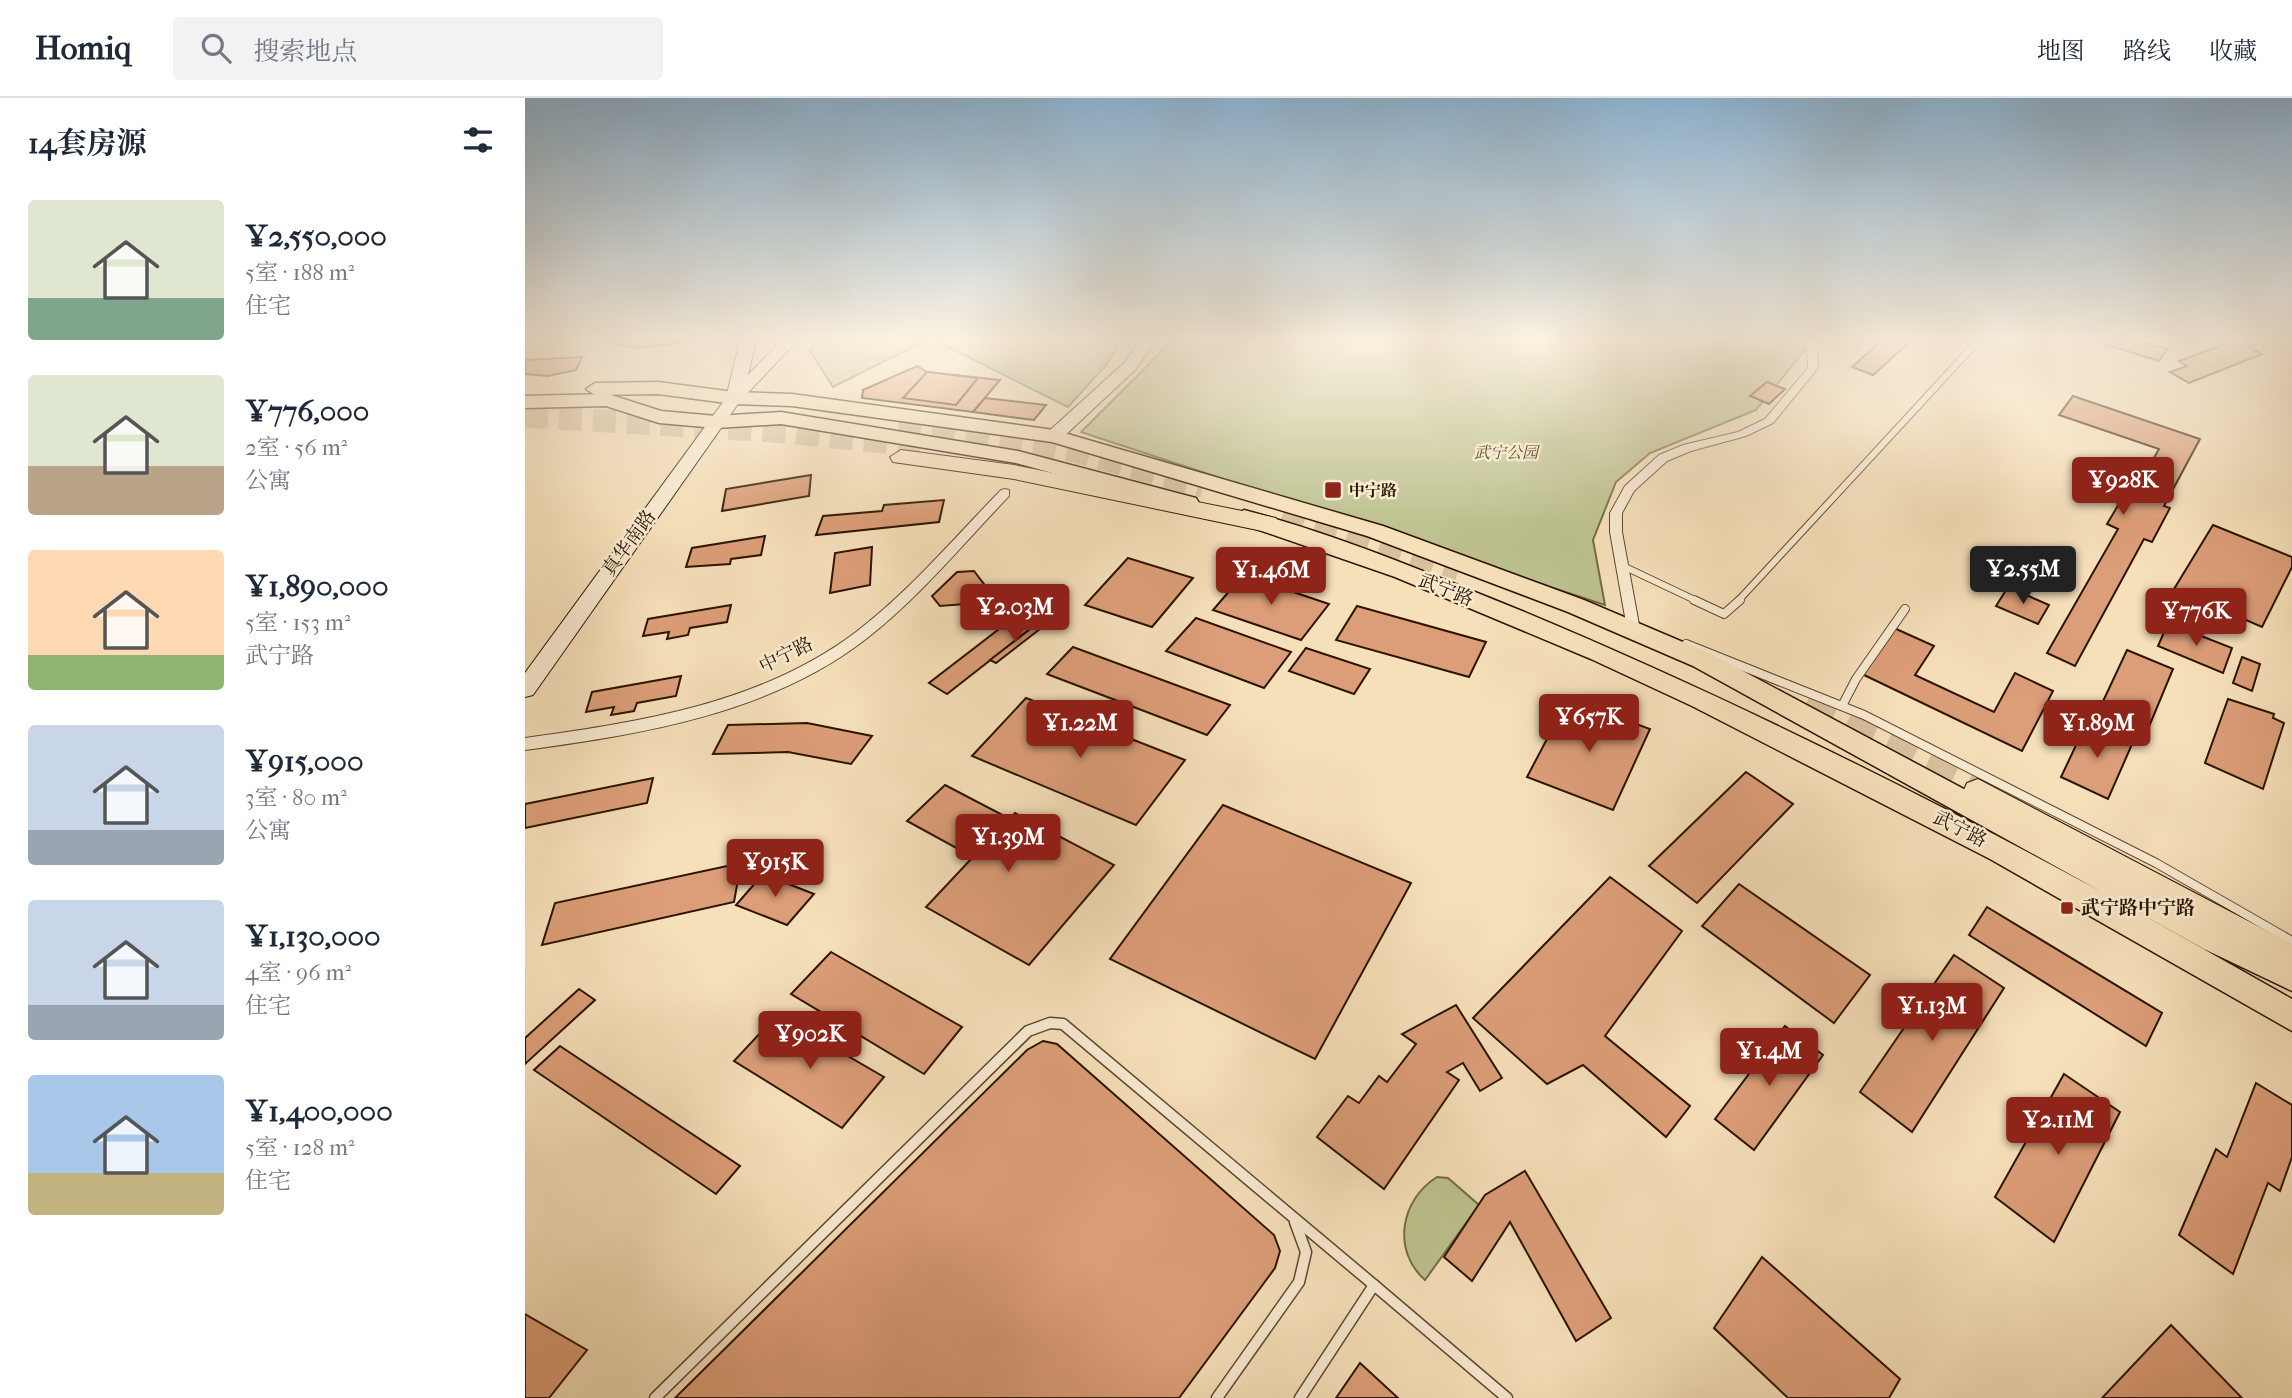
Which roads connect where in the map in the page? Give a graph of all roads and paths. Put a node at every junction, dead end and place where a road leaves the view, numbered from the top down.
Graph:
1 (580, 401) edge
2 (610, 401) edge
3 (732, 401) edge
4 (797, 401) edge
5 (1092, 401) edge
6 (1786, 401) edge
7 (1923, 401) edge
8 (525, 402) edge
9 (716, 422) junction
10 (1054, 436) junction
11 (901, 457) tunnel mouth
12 (1005, 492) dead end
13 (1267, 524) junction
14 (1623, 566) junction
15 (1905, 609) dead end
16 (1633, 630) junction
17 (525, 689) edge
18 (1842, 706) junction
19 (525, 744) edge
20 (1978, 792) tunnel mouth
21 (2292, 941) edge
22 (2292, 962) edge
23 (2292, 976) edge
24 (2292, 1016) edge
25 (1292, 1216) junction
26 (1374, 1285) junction
27 (655, 1398) edge
28 (1216, 1398) edge
29 (1300, 1398) edge
30 (1507, 1398) edge

1 - 8 main road, 武宁路
2 - 9 main road, 武宁路
3 - 9 main road, 真华南路
4 - 10 main road
5 - 10 main road
6 - 14 street
7 - 14 lane
9 - 13 main road, 武宁路
9 - 17 main road, 真华南路
10 - 16 main road
11 - 13 highway
12 - 19 street, 中宁路
13 - 24 main road, 武宁路
14 - 16 street
15 - 18 lane
16 - 18 lane
16 - 23 main road
18 - 21 lane
20 - 22 highway
25 - 26 lane
25 - 27 lane
25 - 28 lane
26 - 29 lane
26 - 30 lane

